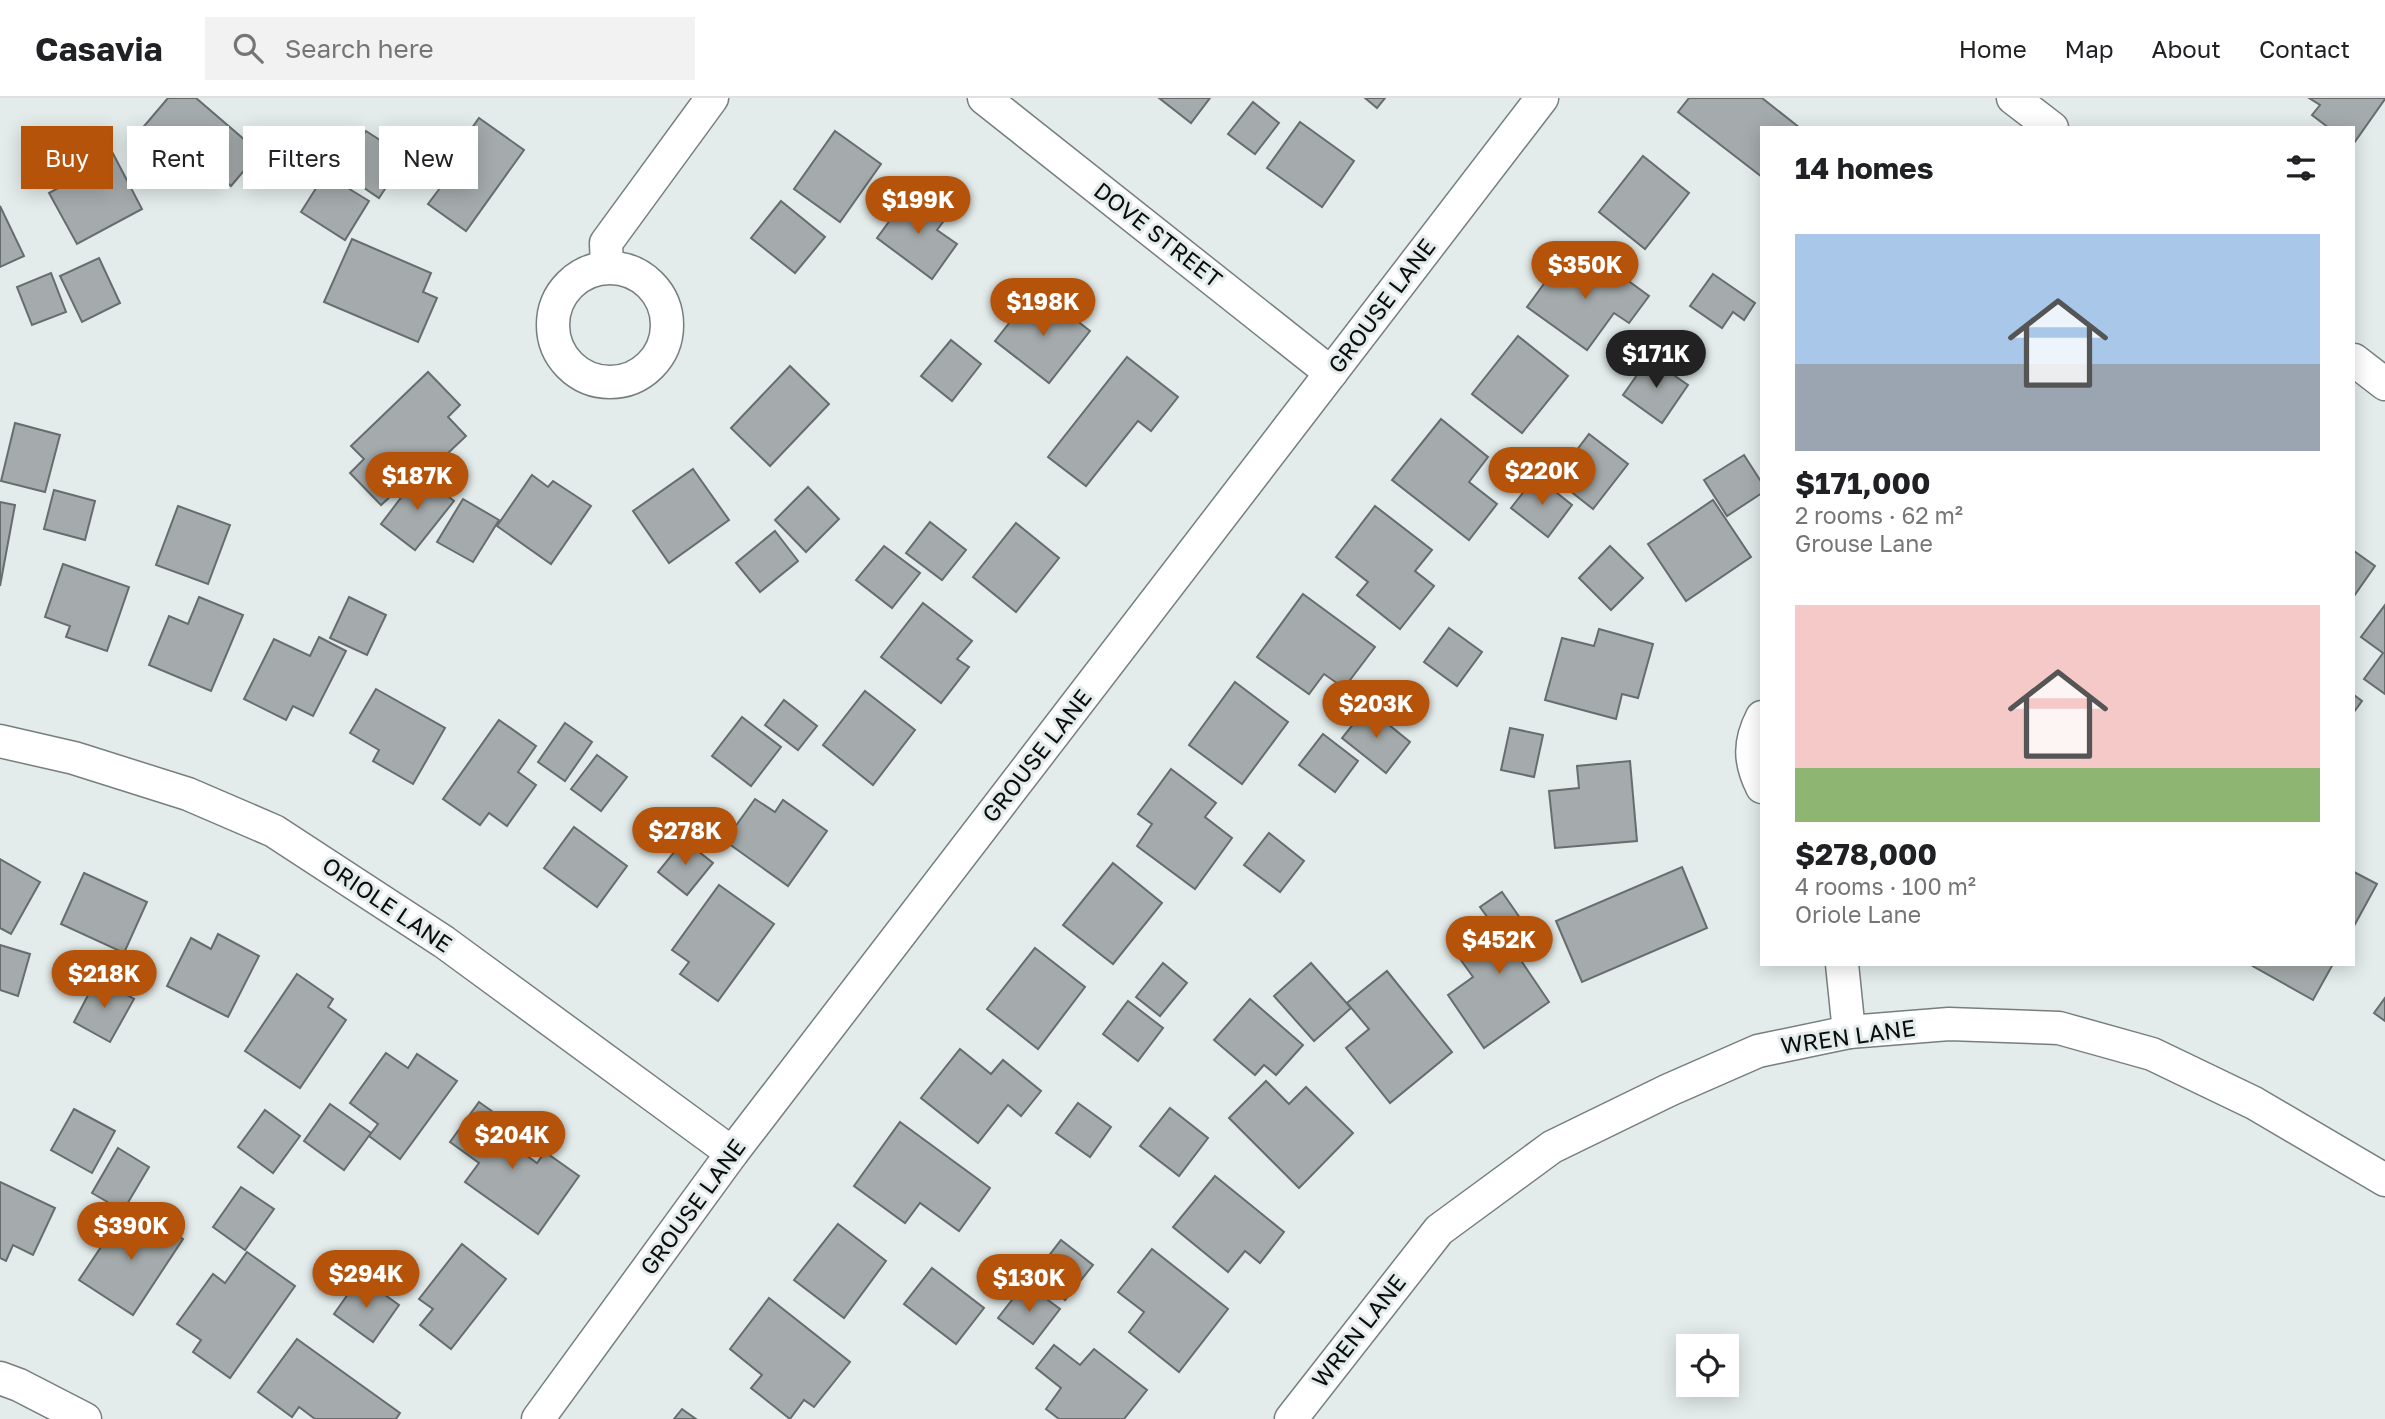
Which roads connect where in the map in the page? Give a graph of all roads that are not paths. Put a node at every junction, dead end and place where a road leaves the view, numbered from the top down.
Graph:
1 (712, 98) edge
2 (984, 98) edge
3 (1542, 98) edge
4 (2013, 98) edge
5 (2049, 126) edge
6 (607, 267) dead end
7 (2355, 361) edge
8 (1331, 373) junction
9 (2385, 384) edge
10 (1760, 721) edge
11 (0, 741) edge
12 (1760, 783) edge
13 (1842, 966) edge
14 (1849, 1032) junction
15 (732, 1153) junction
16 (2385, 1180) edge
17 (0, 1378) edge
18 (85, 1419) edge
19 (538, 1419) edge
20 (1291, 1419) edge

1 - 6 street
2 - 8 street, DOVE STREET
3 - 8 street, GROUSE LANE
4 - 5 street
7 - 9 street
8 - 15 street, GROUSE LANE
10 - 12 street
11 - 15 street, ORIOLE LANE
13 - 14 street
14 - 16 street, WREN LANE
14 - 20 street, WREN LANE
15 - 19 street, GROUSE LANE
17 - 18 street

